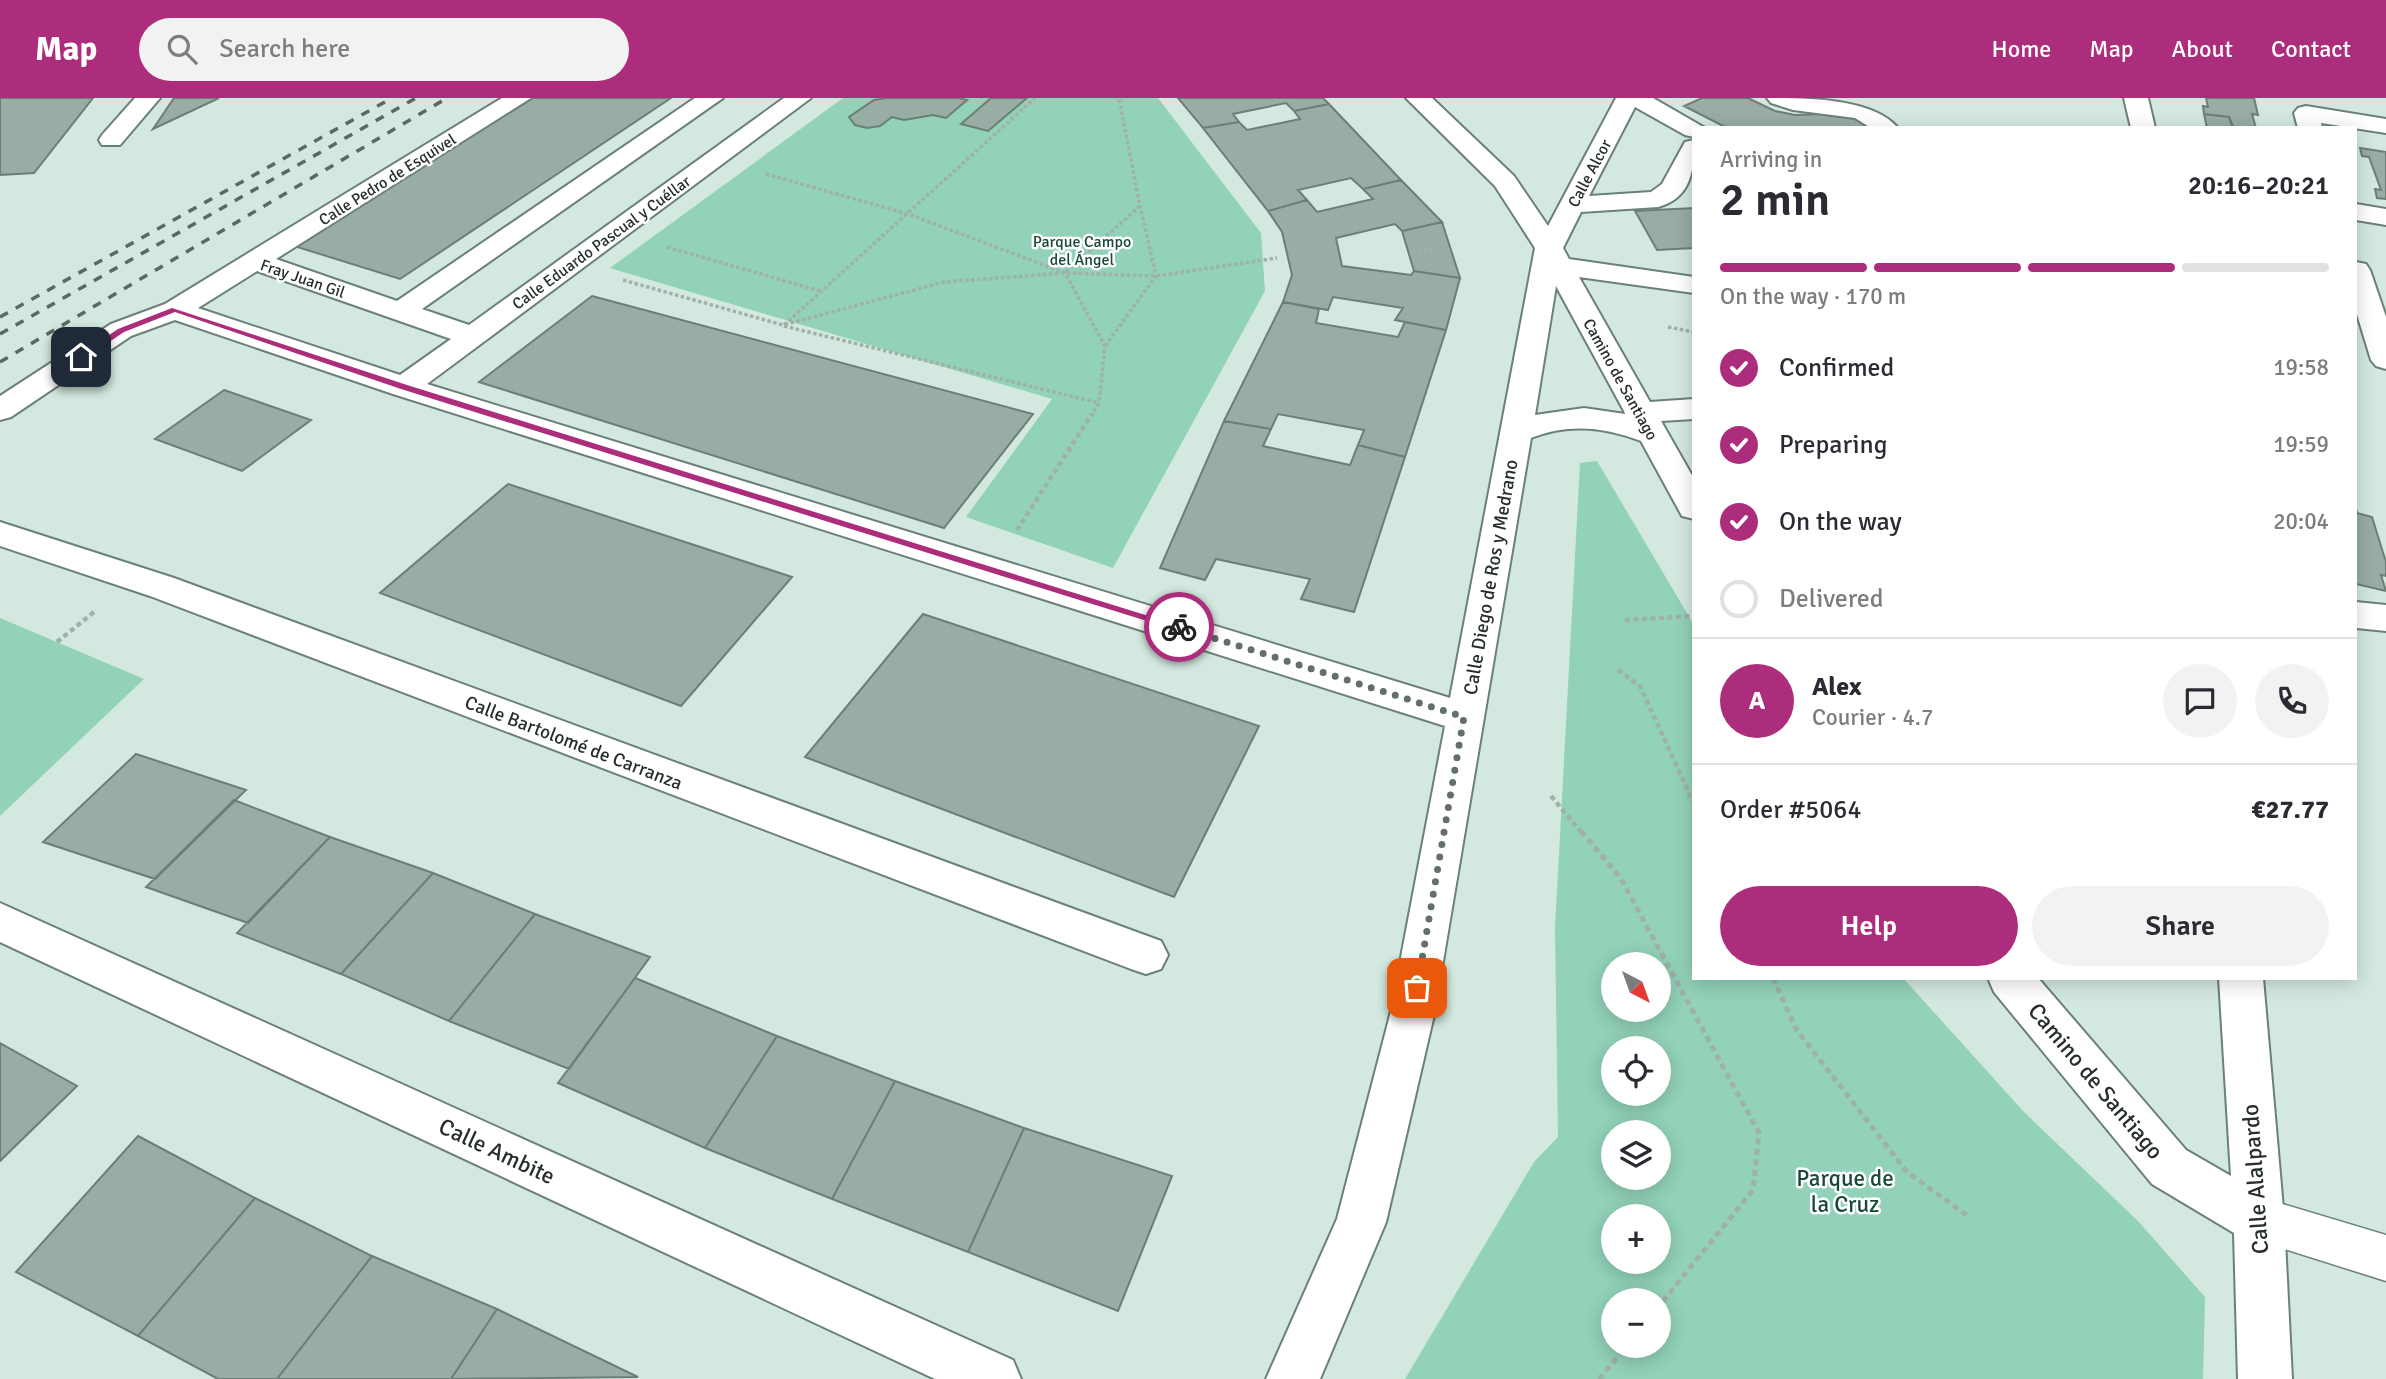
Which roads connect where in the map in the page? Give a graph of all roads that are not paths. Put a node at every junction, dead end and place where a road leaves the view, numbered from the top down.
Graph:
1 (148, 98) edge
2 (519, 98) edge
3 (711, 98) edge
4 (799, 98) edge
5 (1418, 98) edge
6 (1628, 98) edge
7 (1636, 98) edge
8 (1779, 98) edge
9 (2136, 98) edge
10 (2308, 120) edge
11 (1884, 126) edge
12 (2143, 126) edge
13 (2386, 126) edge
14 (1692, 129) edge
15 (111, 140) dead end
16 (1692, 151) edge
17 (1572, 205) junction
18 (2357, 212) edge
19 (2386, 217) edge
20 (1554, 257) junction
21 (255, 261) junction
22 (2357, 273) edge
23 (1692, 285) edge
24 (175, 310) junction
25 (401, 311) junction
26 (472, 336) junction
27 (2386, 360) edge
28 (404, 387) junction
29 (0, 410) edge
30 (1692, 410) edge
31 (1645, 423) junction
32 (1517, 432) junction
33 (1691, 500) edge
34 (0, 534) edge
35 (2357, 615) edge
36 (2386, 618) edge
37 (1464, 717) junction
38 (0, 922) edge
39 (1146, 956) dead end
40 (2012, 980) edge
41 (2241, 980) edge
42 (2259, 1220) junction
43 (2386, 1258) edge
44 (994, 1379) edge
45 (1293, 1379) edge
46 (2266, 1379) edge

1 - 15 street
2 - 21 street, Calle Pedro de Esquivel
3 - 25 street
4 - 26 street, Calle Eduardo Pascual y Cuéllar
5 - 20 street
6 - 17 street, Calle Alcor
7 - 14 street
8 - 11 street
9 - 12 street
10 - 13 street
16 - 17 street
17 - 20 street, Calle Alcor
18 - 19 street
20 - 23 street
20 - 31 street, Camino de Santiago
20 - 32 street, Calle Diego de Ros y Medrano
21 - 24 street, Fray Juan Gil
21 - 25 street, Fray Juan Gil
22 - 27 street
24 - 28 street
24 - 29 street, Fray Juan Gil
25 - 26 street, Fray Juan Gil
26 - 28 street, Calle Eduardo Pascual y Cuéllar
28 - 37 street
30 - 31 street
31 - 32 street
31 - 33 street, Camino de Santiago
32 - 37 street, Calle Diego de Ros y Medrano
34 - 39 street, Calle Bartolomé de Carranza
35 - 36 street
37 - 45 street, Calle Diego de Ros y Medrano
38 - 44 street, Calle Ambite
40 - 42 street, Camino de Santiago
41 - 42 street, Calle Alalpardo
42 - 43 lane
42 - 46 street, Calle Alalpardo

